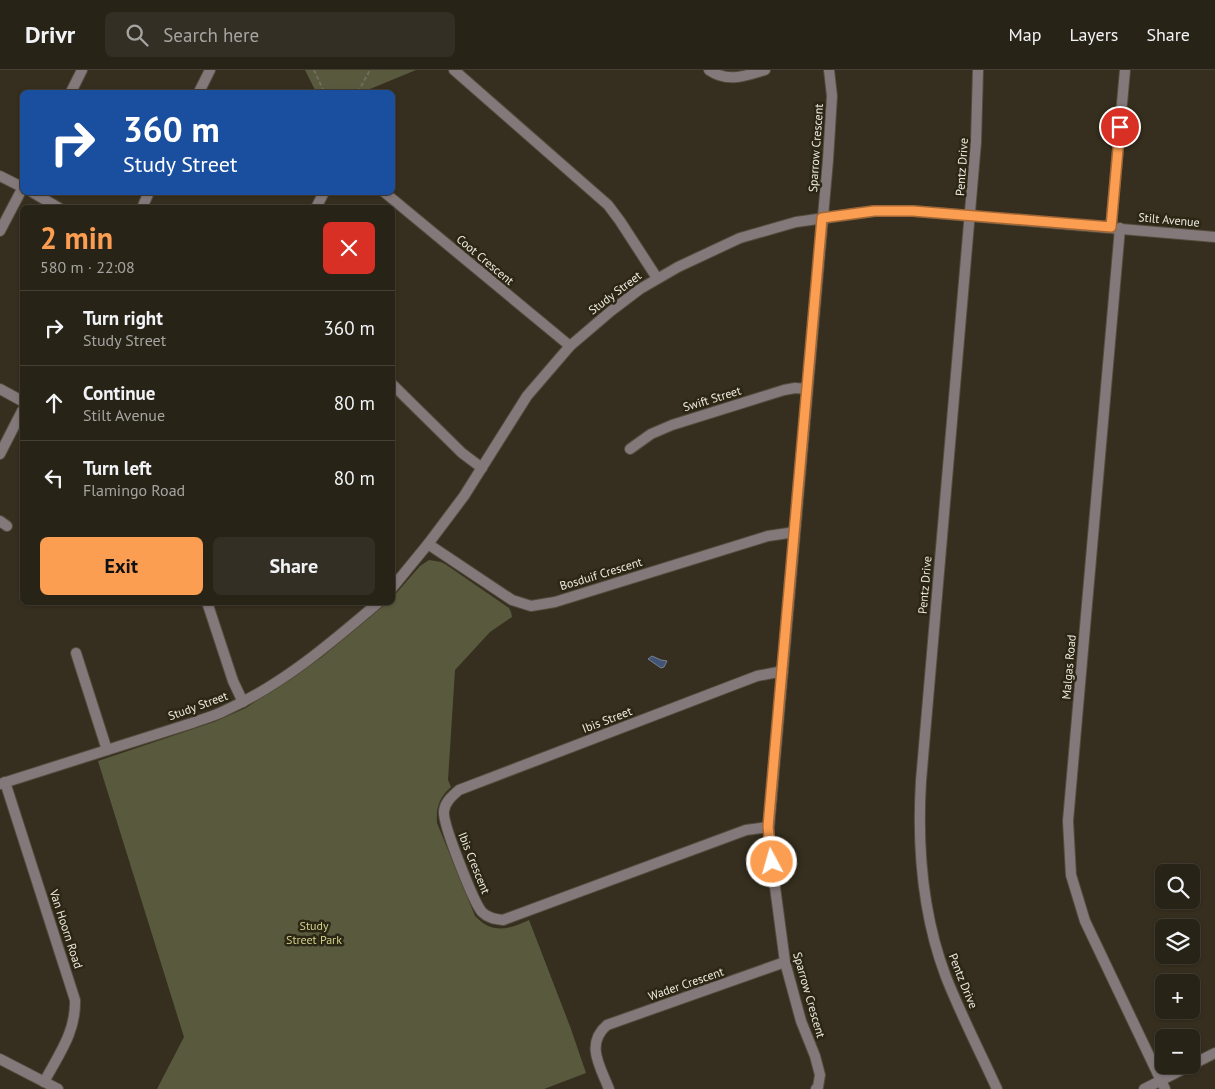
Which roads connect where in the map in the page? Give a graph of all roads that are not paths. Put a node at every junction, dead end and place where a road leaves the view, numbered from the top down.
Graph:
1 (82, 70) edge
2 (454, 70) edge
3 (709, 70) edge
4 (765, 70) edge
5 (829, 70) edge
6 (978, 70) edge
7 (1125, 70) edge
8 (208, 71) edge
9 (72, 90) edge
10 (200, 90) edge
11 (0, 176) edge
12 (20, 187) edge
13 (20, 192) edge
14 (37, 195) edge
15 (388, 195) edge
16 (55, 205) edge
17 (970, 216) junction
18 (822, 218) junction
19 (1115, 228) junction
20 (0, 231) edge
21 (1215, 237) edge
22 (657, 278) junction
23 (570, 346) junction
24 (395, 387) edge
25 (807, 389) junction
26 (0, 390) edge
27 (20, 400) edge
28 (20, 416) edge
29 (630, 449) dead end
30 (0, 454) edge
31 (482, 468) junction
32 (795, 532) junction
33 (428, 544) junction
34 (395, 584) edge
35 (208, 605) edge
36 (375, 605) edge
37 (76, 653) dead end
38 (783, 672) junction
39 (243, 702) junction
40 (107, 750) junction
41 (3, 783) edge
42 (446, 804) joint
43 (768, 827) junction
44 (785, 962) junction
45 (1215, 1054) edge
46 (0, 1059) edge
47 (44, 1082) junction
48 (1163, 1085) edge
49 (58, 1089) edge
50 (609, 1089) edge
51 (816, 1089) edge
52 (998, 1089) edge
53 (1144, 1089) edge

1 - 9 street
2 - 22 street
3 - 4 street
5 - 18 street, Sparrow Crescent
6 - 17 street, Pentz Drive
7 - 19 street, Malgas Road
8 - 10 street
11 - 12 street
13 - 20 street
14 - 16 street
15 - 23 street, Coot Crescent
17 - 18 street, Study Street
17 - 19 street, Stilt Avenue
17 - 52 street, Pentz Drive
18 - 22 street, Study Street
18 - 25 street, Sparrow Crescent
19 - 21 street, Stilt Avenue
19 - 48 street, Malgas Road
22 - 23 street, Study Street
23 - 31 street, Study Street
24 - 31 street
25 - 29 street, Swift Street
25 - 32 street, Sparrow Crescent
26 - 27 street
28 - 30 street
31 - 33 street, Study Street
32 - 33 street, Bosduif Crescent
32 - 38 street, Sparrow Crescent
33 - 34 street, Study Street
35 - 39 street
36 - 39 street, Study Street
37 - 40 street
38 - 42 street, Ibis Street
38 - 43 street, Sparrow Crescent
39 - 40 street, Study Street
40 - 41 street, Study Street
41 - 47 street, Van Hoorn Road
42 - 43 street, Ibis Crescent
43 - 44 street, Sparrow Crescent
44 - 50 street, Wader Crescent
44 - 51 street, Sparrow Crescent
45 - 48 street
46 - 47 street
47 - 49 street
48 - 53 street

